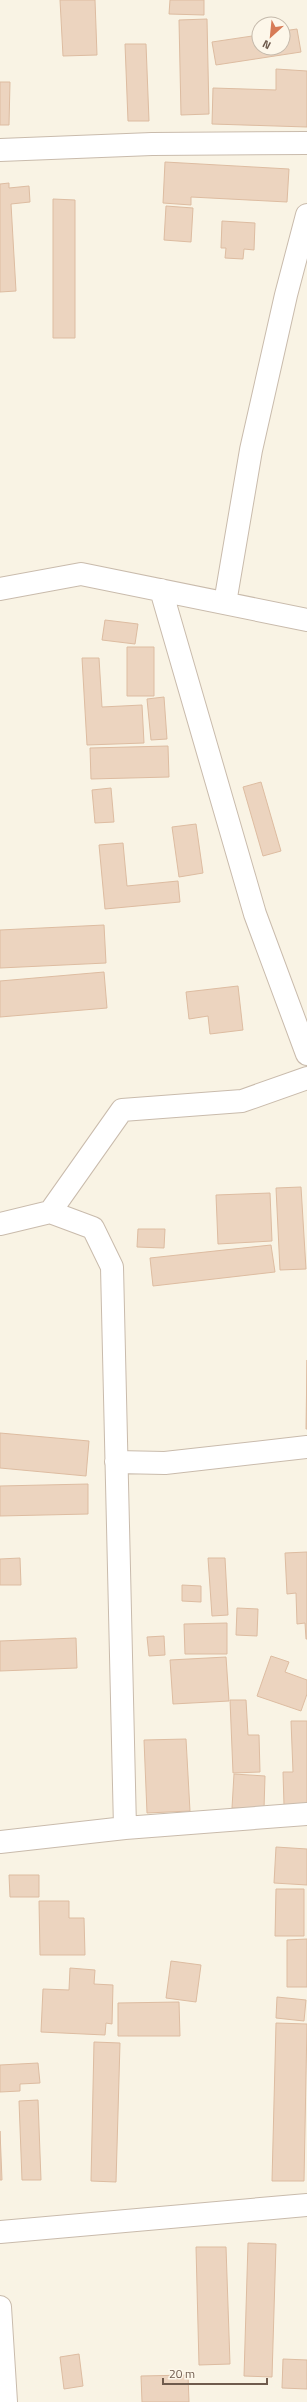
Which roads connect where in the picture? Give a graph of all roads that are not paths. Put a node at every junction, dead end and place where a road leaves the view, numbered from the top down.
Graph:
1 (307, 143) edge
2 (0, 150) edge
3 (307, 215) edge
4 (0, 589) edge
5 (161, 590) junction
6 (225, 603) junction
7 (307, 620) edge
8 (307, 1054) edge
9 (307, 1078) edge
10 (50, 1212) junction
11 (0, 1224) edge
12 (307, 1447) edge
13 (116, 1462) junction
14 (307, 1814) edge
15 (125, 1828) junction
16 (0, 1842) edge
17 (307, 2204) edge
18 (0, 2232) edge
19 (0, 2307) edge
20 (6, 2402) edge

1 - 2 street
3 - 6 street
4 - 5 street
5 - 6 street
5 - 8 street
6 - 7 street
9 - 10 street
10 - 11 street
10 - 13 street
12 - 13 street
13 - 15 street
14 - 15 street
15 - 16 street
17 - 18 street
19 - 20 street

